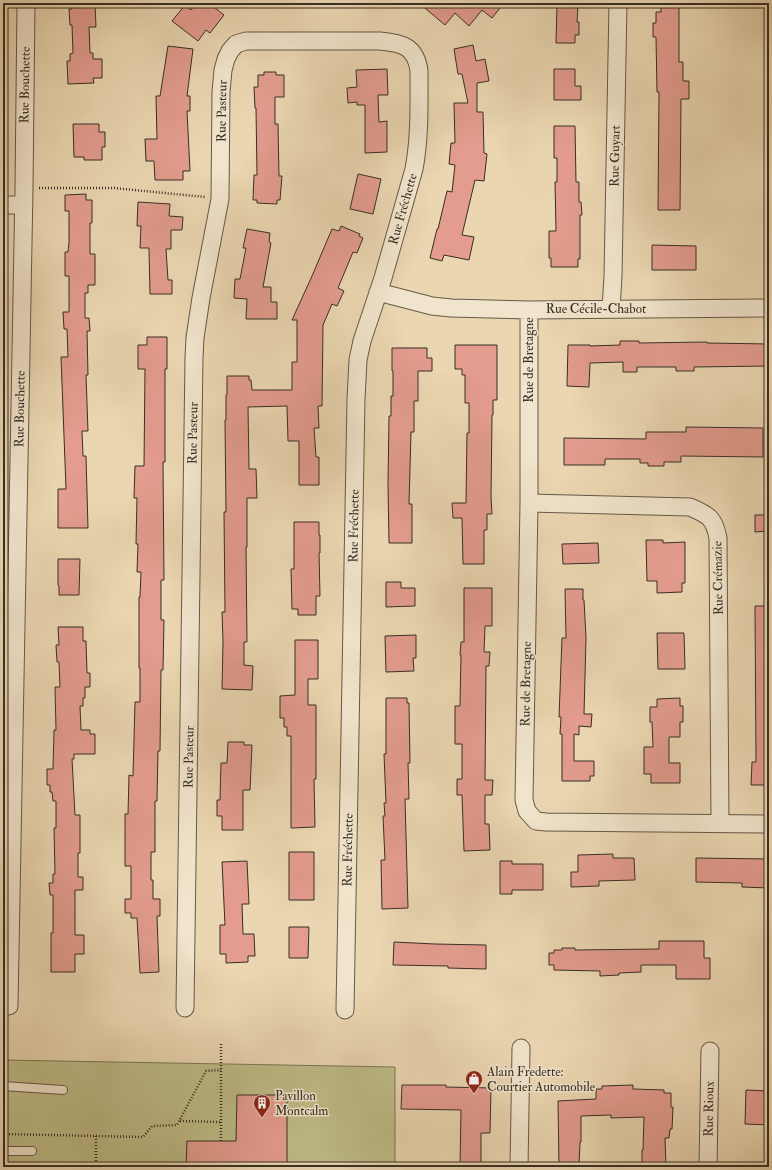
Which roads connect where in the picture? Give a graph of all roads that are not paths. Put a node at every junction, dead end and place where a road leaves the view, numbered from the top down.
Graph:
1 (26, 3) edge
2 (618, 3) edge
3 (414, 53) joint
4 (3, 205) edge
5 (24, 205) junction
6 (378, 292) junction
7 (769, 308) edge
8 (611, 309) junction
9 (529, 310) junction
10 (529, 503) junction
11 (720, 824) junction
12 (769, 824) edge
13 (9, 1006) dead end
14 (185, 1008) dead end
15 (345, 1010) dead end
16 (521, 1048) dead end
17 (710, 1051) dead end
18 (3, 1086) edge
19 (63, 1090) dead end
20 (3, 1151) edge
21 (32, 1152) dead end
22 (518, 1167) edge
23 (708, 1167) edge

1 - 5 street, Rue Bouchette
2 - 8 street, Rue Guyart
3 - 6 street, Rue Fréchette
3 - 14 street, Rue Pasteur
4 - 5 street
5 - 13 street, Rue Bouchette
6 - 9 street, Rue Cécile-Chabot
6 - 15 street, Rue Fréchette
7 - 8 street, Rue Cécile-Chabot
8 - 9 street, Rue Cécile-Chabot
9 - 10 street, Rue de Bretagne
10 - 11 street, Rue Crémazie
10 - 11 street, Rue de Bretagne
11 - 12 street, Rue de Bretagne
16 - 22 street
17 - 23 street, Rue Rioux
18 - 19 lane
20 - 21 lane

